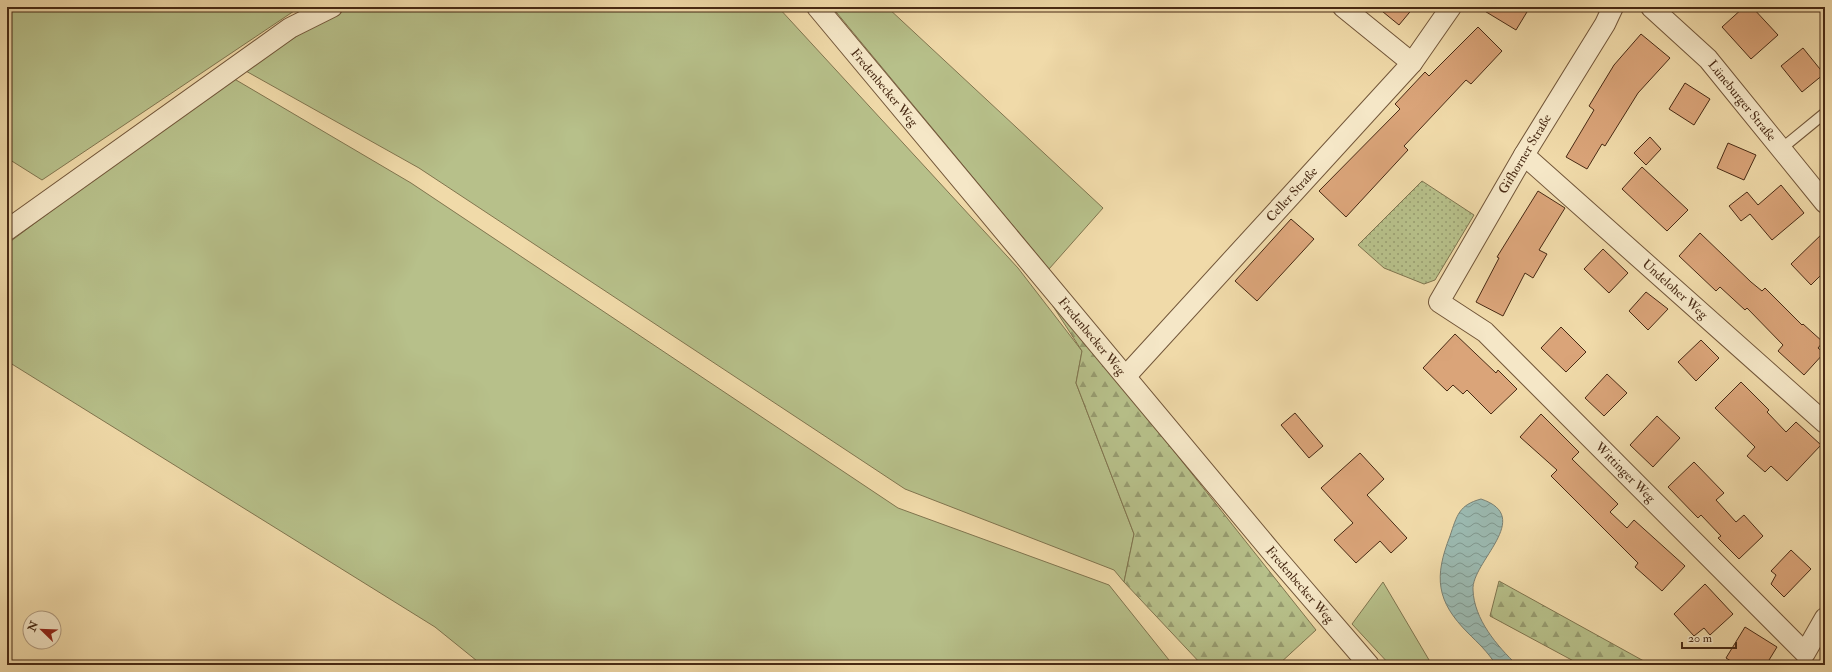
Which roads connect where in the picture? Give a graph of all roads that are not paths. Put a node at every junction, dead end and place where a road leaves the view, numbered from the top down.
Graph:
1 (332, 7) edge
2 (817, 7) edge
3 (1344, 7) edge
4 (1450, 7) edge
5 (1613, 7) edge
6 (1651, 7) edge
7 (1412, 63) junction
8 (1825, 113) edge
9 (1781, 149) junction
10 (1524, 155) junction
11 (1825, 203) edge
12 (7, 230) edge
13 (1439, 302) joint
14 (1126, 376) junction
15 (1825, 423) edge
16 (1825, 618) edge
17 (1368, 665) edge

1 - 12 street
2 - 14 street, Fredenbecker Weg
3 - 7 street
4 - 7 street, Celler Straße
5 - 10 street, Gifhorner Straße
6 - 9 street, Lüneburger Straße
7 - 14 street, Celler Straße
8 - 9 lane
9 - 11 street, Lüneburger Straße
10 - 13 street, Gifhorner Straße
10 - 15 street, Undeloher Weg
13 - 16 street, Wittinger Weg
14 - 17 street, Fredenbecker Weg

